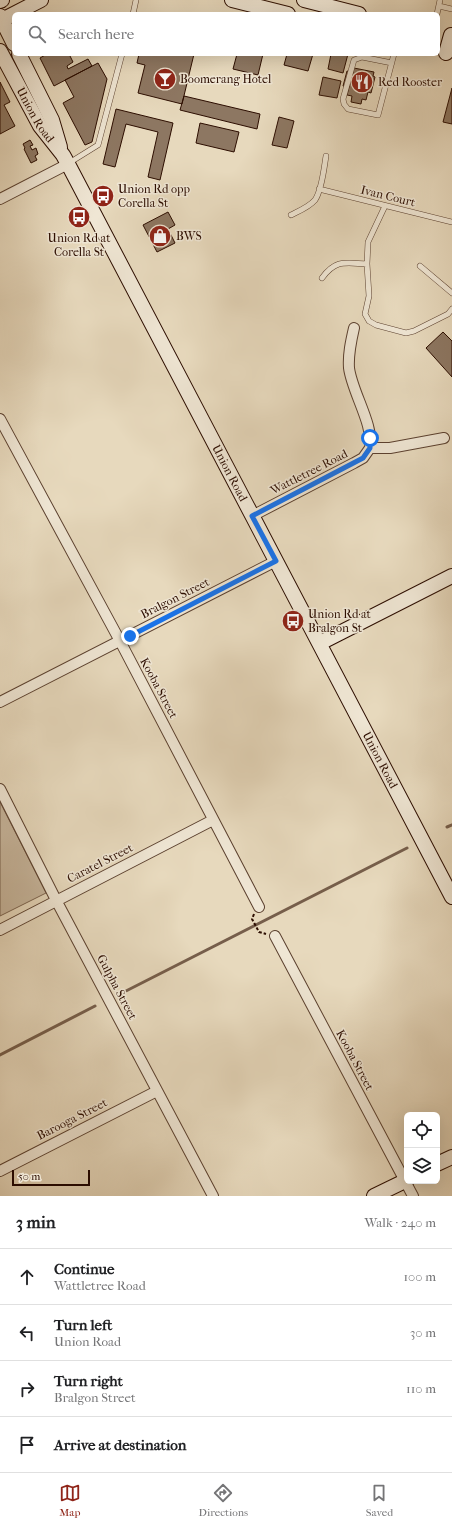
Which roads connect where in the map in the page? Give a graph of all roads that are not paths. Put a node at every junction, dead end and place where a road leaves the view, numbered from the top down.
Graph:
1 (41, 0) edge
2 (136, 0) edge
3 (232, 0) edge
4 (304, 0) edge
5 (439, 3) edge
6 (452, 9) edge
7 (16, 12) edge
8 (133, 12) edge
9 (280, 12) edge
10 (349, 12) edge
11 (12, 14) edge
12 (1, 19) edge
13 (447, 34) edge
14 (12, 40) edge
15 (0, 51) edge
16 (445, 53) edge
17 (20, 56) edge
18 (121, 56) edge
19 (394, 56) edge
20 (392, 63) junction
21 (326, 156) dead end
22 (65, 160) junction
23 (319, 189) junction
24 (0, 199) edge
25 (385, 206) junction
26 (291, 215) dead end
27 (452, 222) edge
28 (367, 264) junction
29 (420, 266) dead end
30 (322, 278) dead end
31 (452, 293) edge
32 (452, 309) edge
33 (354, 328) dead end
34 (0, 419) edge
35 (444, 438) dead end
36 (370, 448) junction
37 (252, 516) junction
38 (276, 561) junction
39 (452, 576) edge
40 (120, 641) junction
41 (320, 643) junction
42 (0, 702) edge
43 (0, 789) edge
44 (213, 820) junction
45 (452, 897) edge
46 (56, 900) junction
47 (259, 907) dead end
48 (0, 930) edge
49 (275, 936) dead end
50 (156, 1091) junction
51 (452, 1157) edge
52 (440, 1163) edge
53 (0, 1171) edge
54 (404, 1176) edge
55 (404, 1181) edge
56 (408, 1184) edge
57 (213, 1196) edge
58 (374, 1196) edge
59 (413, 1196) edge

1 - 7 main road
2 - 8 lane
3 - 9 main road
4 - 10 main road
5 - 6 lane
11 - 12 main road
12 - 14 main road
13 - 16 main road
15 - 22 main road, Union Road
17 - 22 main road, Union Road
18 - 22 lane
19 - 20 lane
20 - 20 lane
21 - 23 lane
22 - 24 street
22 - 37 main road, Union Road
23 - 25 lane, Ivan Court
23 - 26 lane
25 - 27 lane, Ivan Court
25 - 28 lane
28 - 30 lane
28 - 32 lane
29 - 31 lane
33 - 36 street
34 - 40 street, Kooba Street
35 - 36 street
36 - 37 street, Wattletree Road
37 - 38 main road, Union Road
38 - 40 street, Bralgon Street
38 - 41 main road, Union Road
39 - 41 main road
40 - 42 street, Bralgon Street
40 - 44 street, Kooba Street
41 - 45 main road, Union Road
43 - 46 street, Gulpha Street
44 - 46 street, Caratel Street
44 - 47 street, Kooba Street
46 - 48 street, Caratel Street
46 - 50 street, Gulpha Street
49 - 54 street, Kooba Street
50 - 53 street, Barooga Street
50 - 57 street, Gulpha Street
51 - 52 main road
55 - 58 main road
56 - 59 street, Kooba Street

